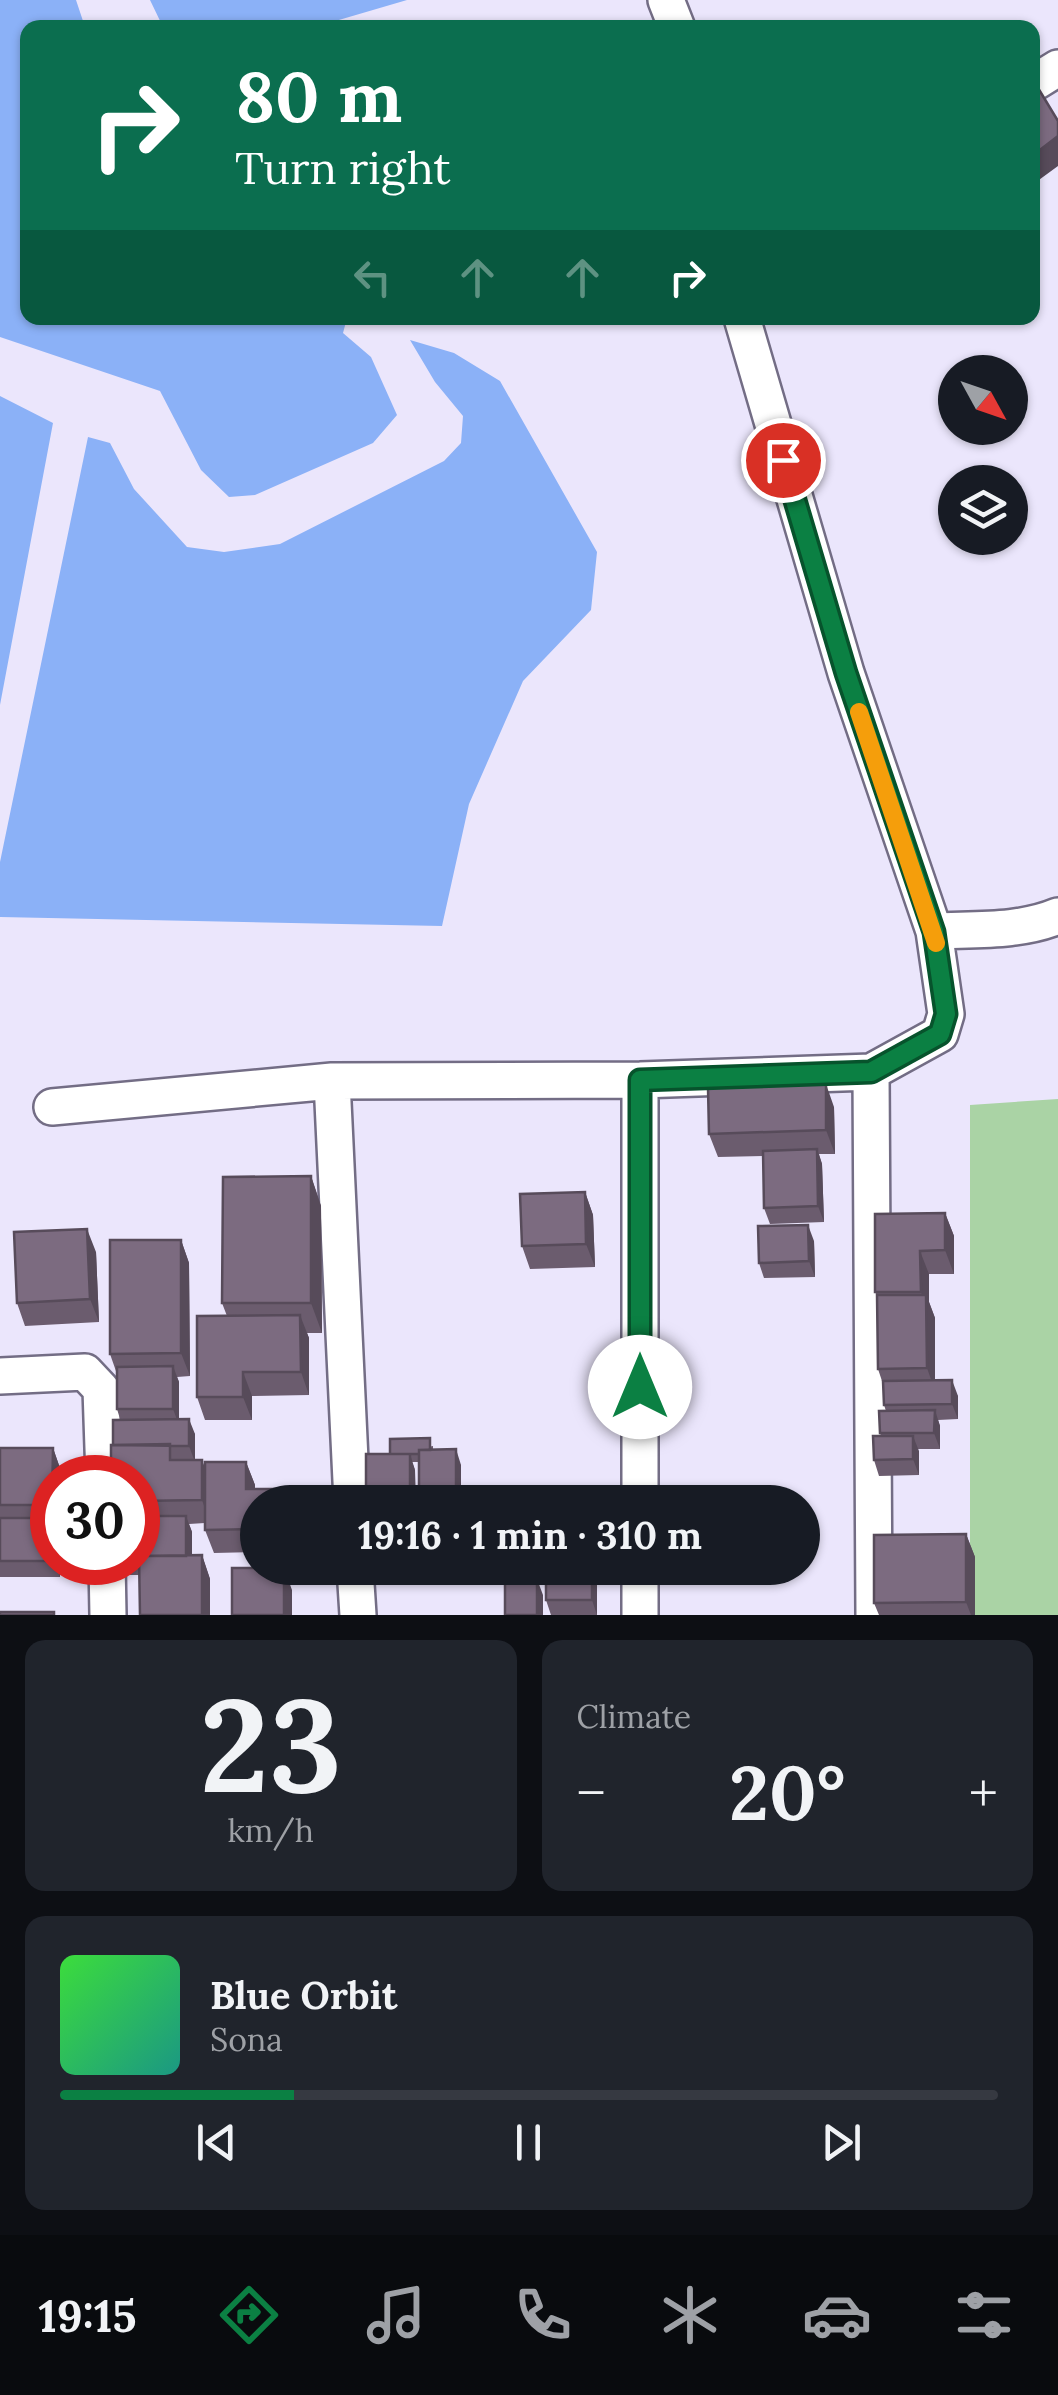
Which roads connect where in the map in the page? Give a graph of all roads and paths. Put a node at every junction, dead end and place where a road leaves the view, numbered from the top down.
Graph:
1 (744, 325) edge
2 (1058, 916) edge
3 (934, 932) junction
4 (871, 1072) junction
5 (640, 1080) junction
6 (332, 1081) junction
7 (52, 1107) dead end
8 (0, 1376) edge
9 (103, 1455) edge
10 (351, 1485) edge
11 (640, 1485) edge
12 (107, 1585) edge
13 (356, 1585) edge
14 (640, 1585) edge
15 (108, 1615) edge
16 (358, 1615) edge
17 (640, 1615) edge
18 (874, 1615) edge

1 - 3 street
2 - 3 street
3 - 4 street
4 - 5 street
4 - 18 street
5 - 6 street
5 - 11 street
6 - 7 street
6 - 10 street
8 - 9 street
12 - 15 street
13 - 16 street
14 - 17 street

